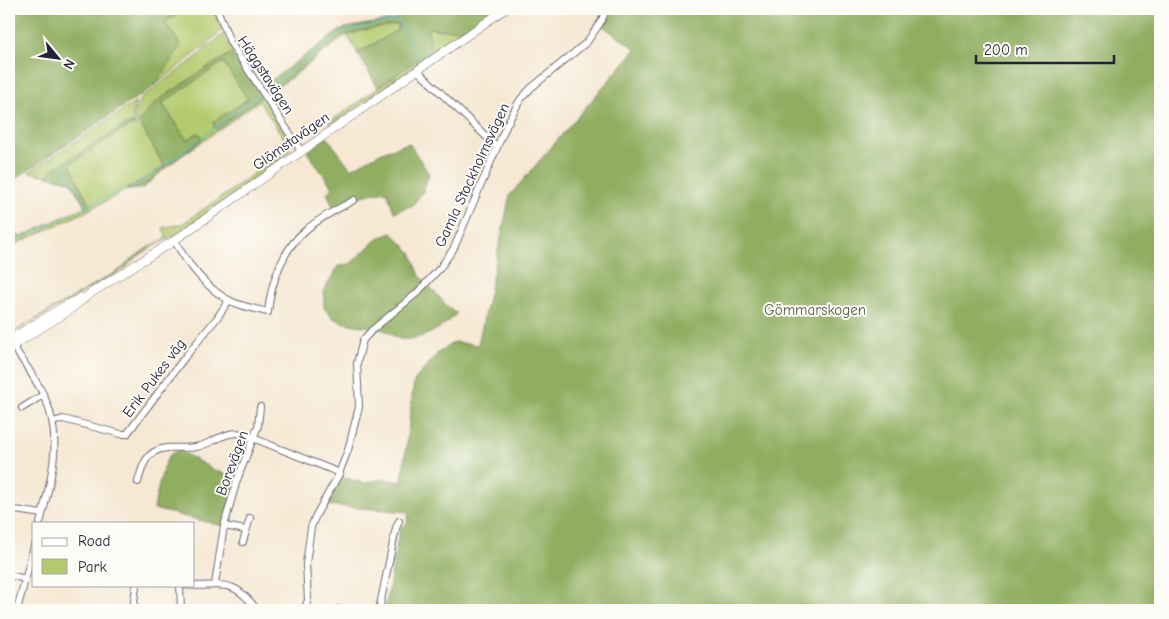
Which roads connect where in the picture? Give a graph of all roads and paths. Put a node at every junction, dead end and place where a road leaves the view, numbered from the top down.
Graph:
1 (217, 9) edge
2 (505, 9) edge
3 (606, 9) edge
4 (417, 70) junction
5 (497, 147) junction
6 (301, 151) junction
7 (354, 200) dead end
8 (174, 240) junction
9 (229, 300) junction
10 (10, 344) edge
11 (43, 395) junction
12 (260, 407) dead end
13 (22, 408) dead end
14 (53, 422) junction
15 (253, 438) junction
16 (340, 473) junction
17 (138, 482) dead end
18 (9, 509) edge
19 (42, 514) junction
20 (250, 518) dead end
21 (399, 520) dead end
22 (40, 522) edge
23 (224, 526) junction
24 (246, 530) junction
25 (243, 542) dead end
26 (32, 553) edge
27 (9, 575) edge
28 (25, 578) junction
29 (215, 584) junction
30 (195, 585) edge
31 (136, 586) edge
32 (182, 586) edge
33 (17, 610) edge
34 (134, 610) edge
35 (181, 610) edge
36 (256, 610) edge
37 (304, 610) edge
38 (379, 610) edge

1 - 6 street, Häggstavägen
2 - 4 main road, Glömstavägen
3 - 5 street, Gamla Stockholmsvägen
4 - 5 street
4 - 6 main road, Glömstavägen
5 - 16 street, Gamla Stockholmsvägen
6 - 8 main road, Glömstavägen
7 - 9 street
8 - 9 street
8 - 10 main road, Glömstavägen
9 - 14 street, Erik Pukes väg
10 - 11 street
11 - 13 street
11 - 14 street
12 - 15 street, Borevägen
14 - 19 street
15 - 16 street
15 - 17 street
15 - 23 street, Borevägen
16 - 37 street, Gamla Stockholmsvägen
18 - 19 street
19 - 22 street
20 - 24 street
21 - 38 street
23 - 24 street
23 - 29 street, Borevägen
24 - 25 street
26 - 28 street
27 - 28 street
28 - 33 street
29 - 30 street
29 - 36 street
31 - 34 street
32 - 35 street

